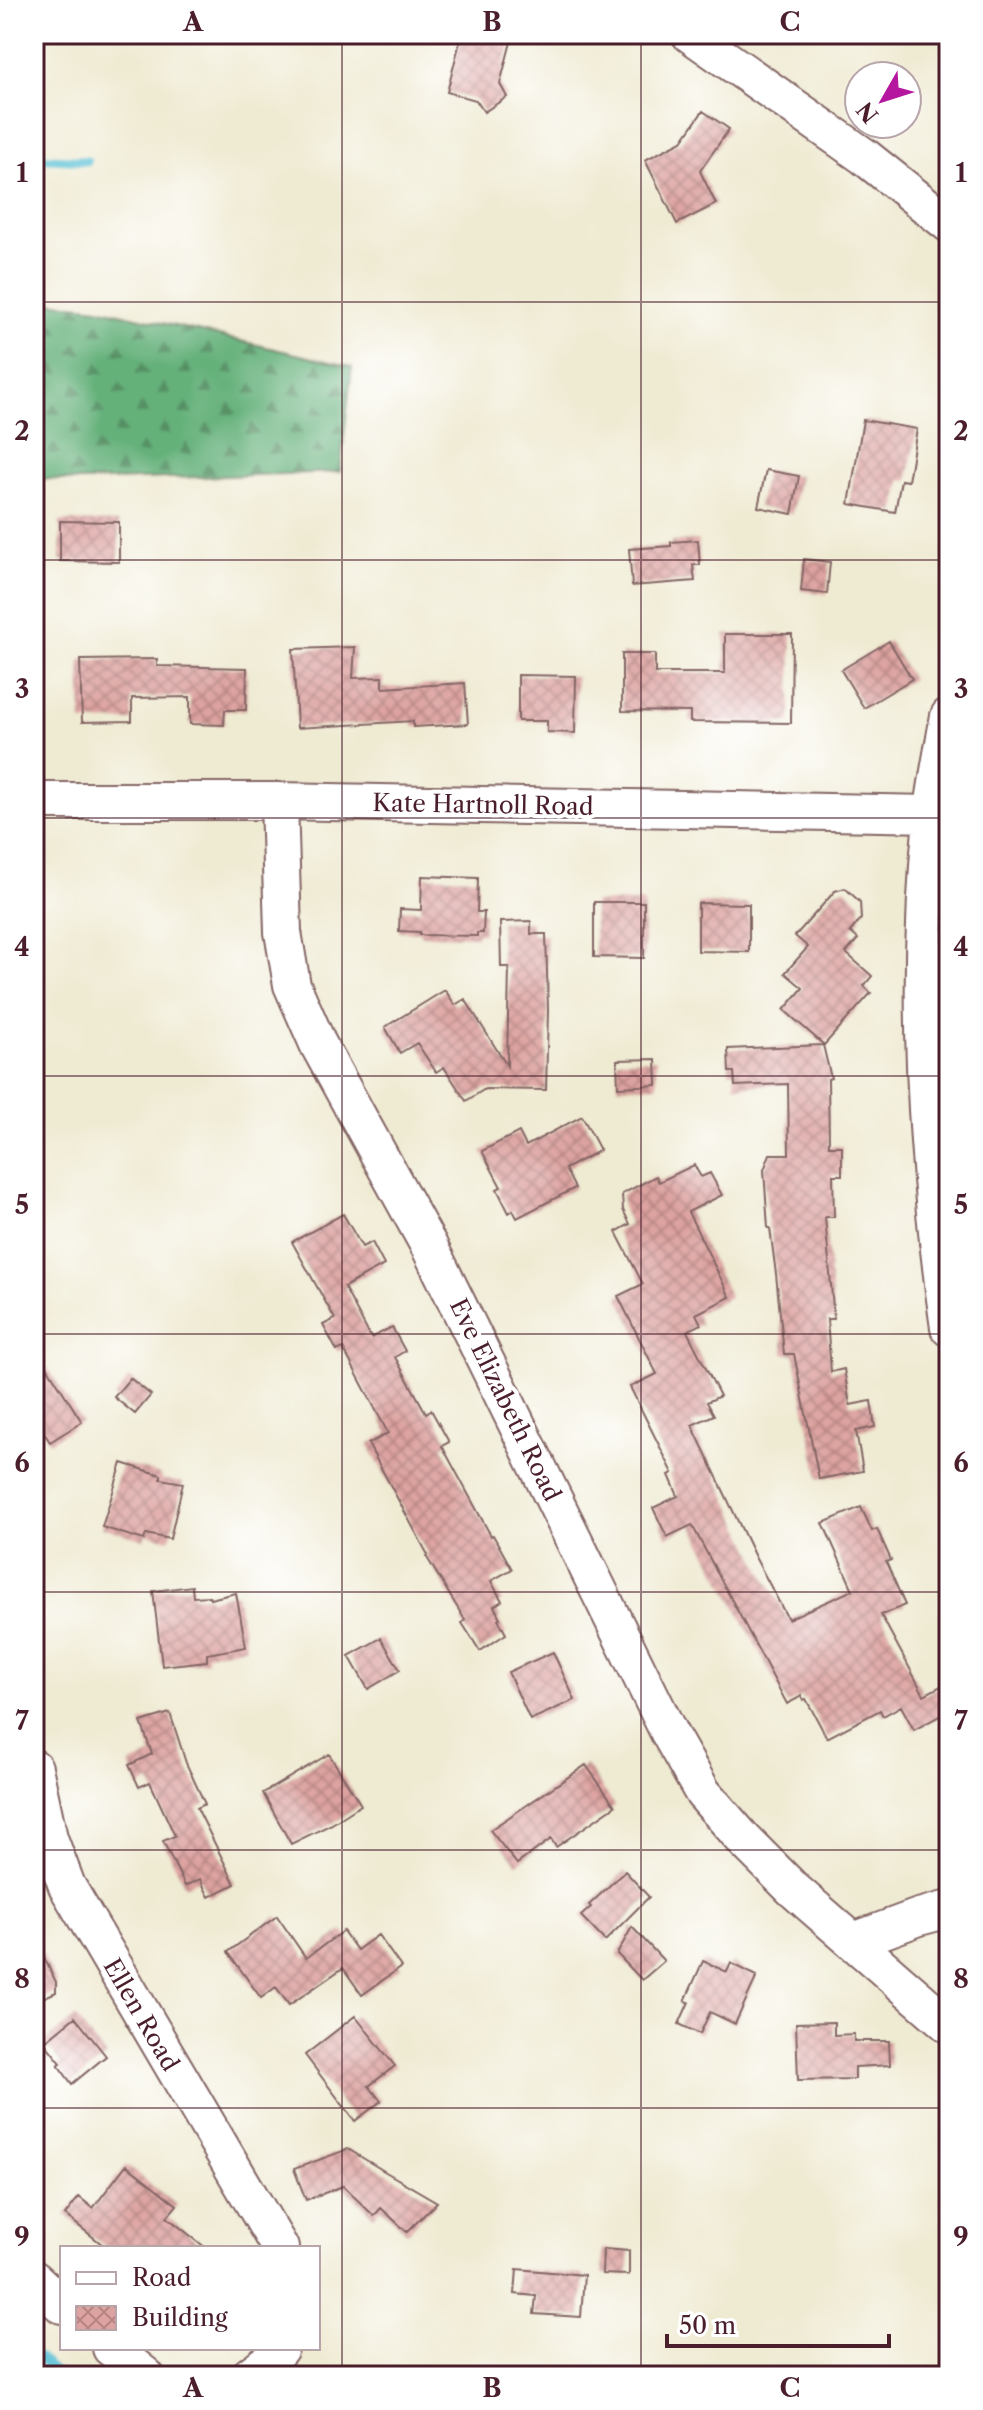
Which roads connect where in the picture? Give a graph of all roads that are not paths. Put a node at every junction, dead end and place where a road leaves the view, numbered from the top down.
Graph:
1 (690, 34) edge
2 (949, 224) edge
3 (949, 716) edge
4 (34, 801) edge
5 (279, 801) junction
6 (932, 814) junction
7 (949, 1328) edge
8 (34, 1768) edge
9 (949, 1909) edge
10 (854, 1941) junction
11 (949, 2025) edge
12 (279, 2246) edge
13 (34, 2279) edge
14 (60, 2303) edge
15 (114, 2350) edge
16 (278, 2350) edge
17 (146, 2376) edge
18 (249, 2376) edge

1 - 2 street
3 - 6 street
4 - 5 street, Kate Hartnoll Road
5 - 6 street, Kate Hartnoll Road
5 - 10 street, Eve Elizabeth Road
6 - 7 street
8 - 12 street, Ellen Road
9 - 10 street
10 - 11 street, Eve Elizabeth Road
13 - 14 street
15 - 17 street
16 - 18 street

